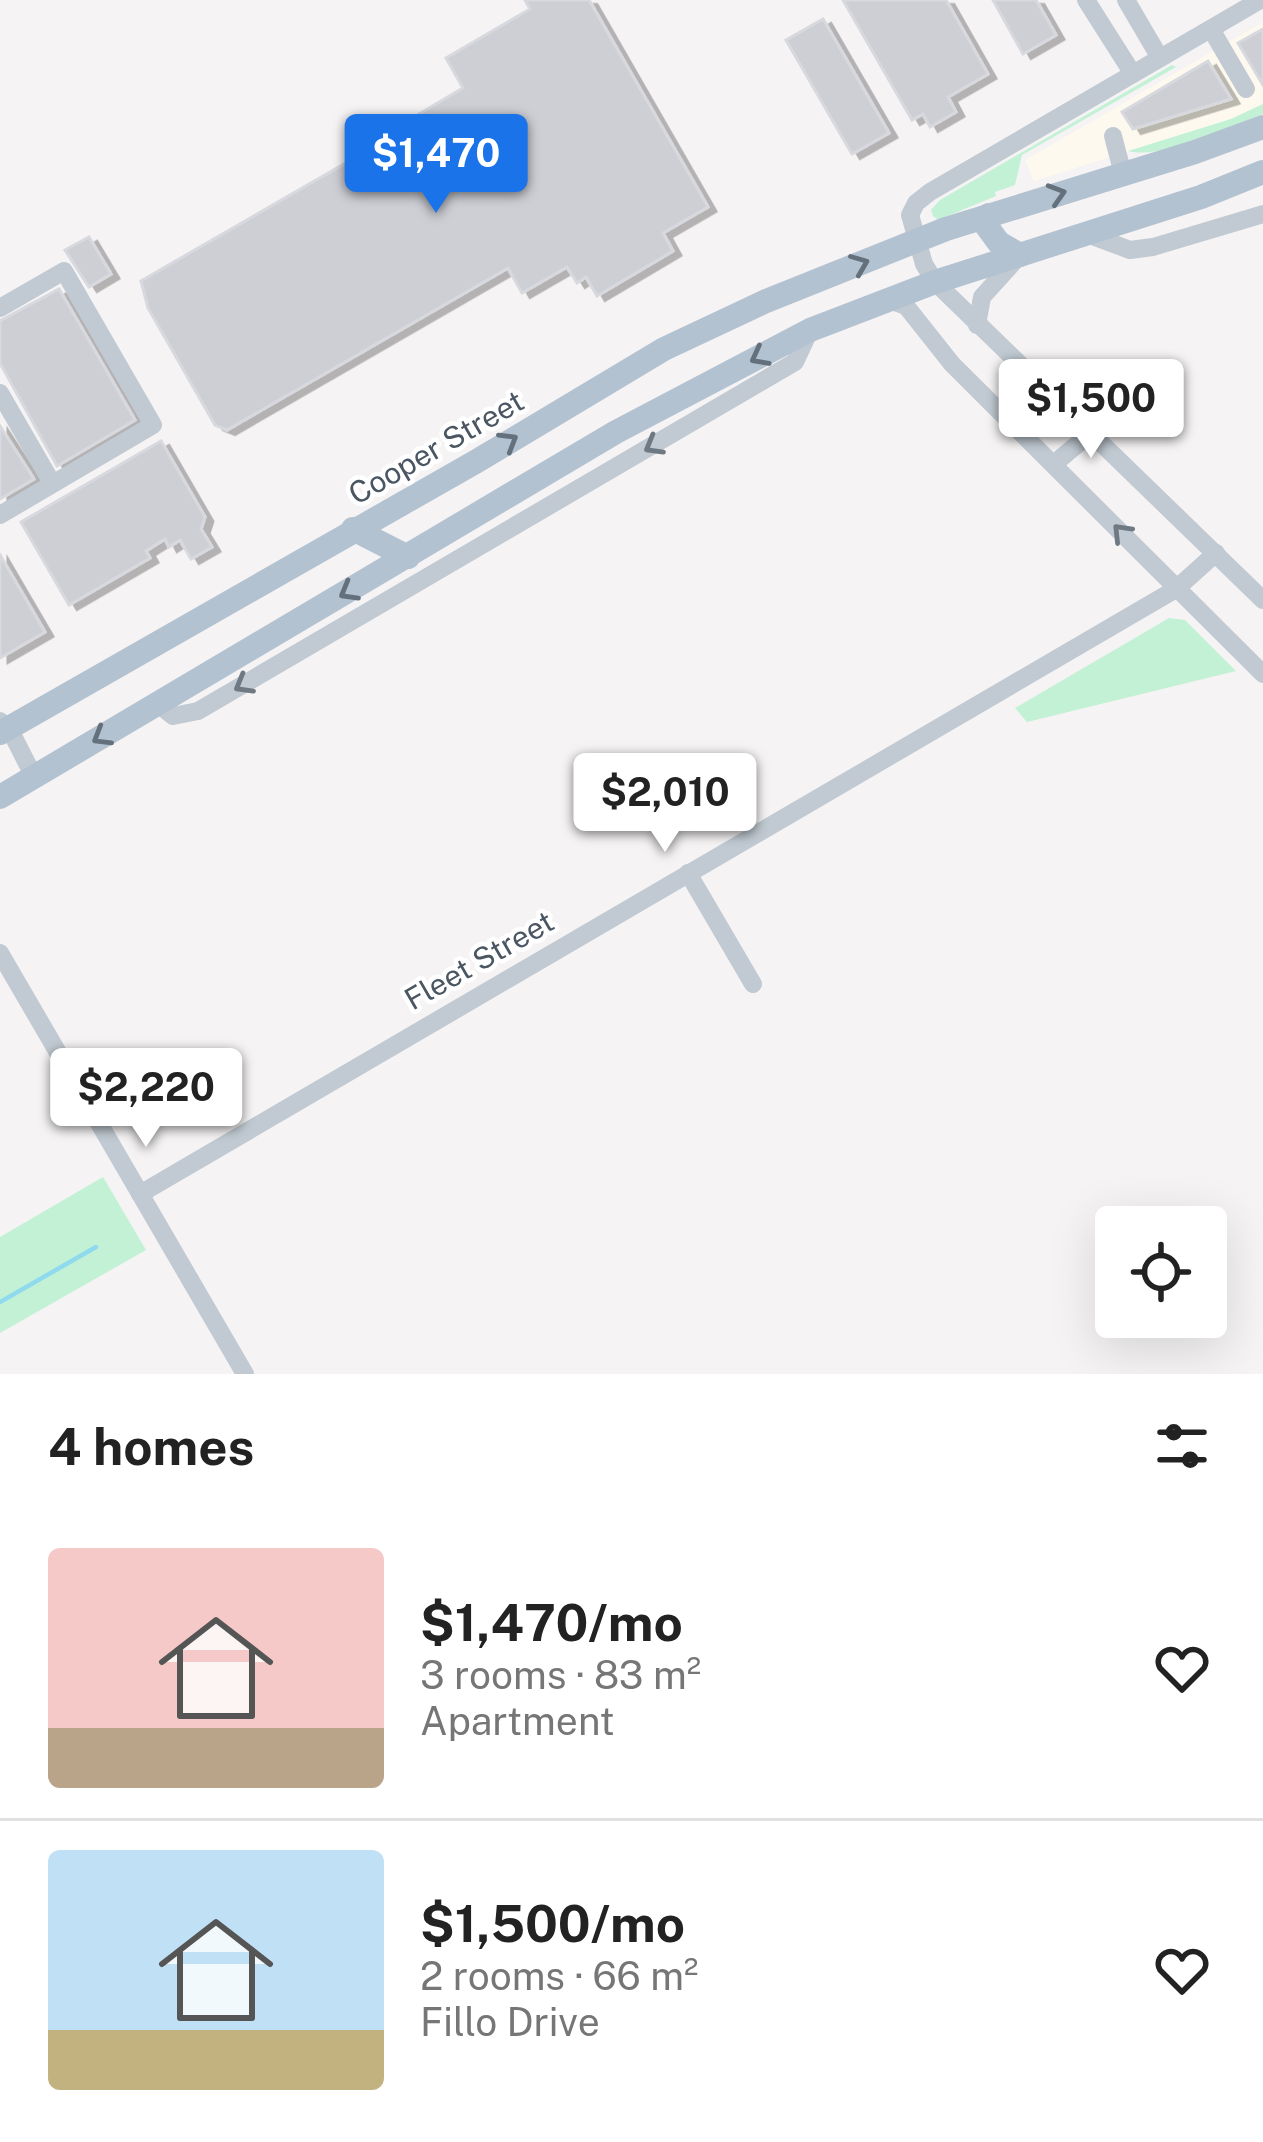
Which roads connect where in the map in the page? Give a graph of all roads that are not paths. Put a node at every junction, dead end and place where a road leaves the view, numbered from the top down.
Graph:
1 (1086, 0) edge
2 (1126, 0) edge
3 (1261, 0) edge
4 (1230, 8) edge
5 (1210, 29) junction
6 (1160, 58) junction
7 (1133, 74) junction
8 (1246, 89) dead end
9 (1259, 131) edge
10 (1113, 136) dead end
11 (1263, 172) edge
12 (1123, 174) junction
13 (1263, 214) edge
14 (989, 215) junction
15 (1087, 234) junction
16 (916, 242) junction
17 (1020, 255) junction
18 (935, 282) junction
19 (890, 300) junction
20 (766, 301) junction
21 (0, 308) edge
22 (977, 325) junction
23 (810, 330) junction
24 (2, 400) edge
25 (1092, 432) junction
26 (1055, 463) junction
27 (52, 483) junction
28 (0, 514) edge
29 (353, 529) junction
30 (1216, 553) junction
31 (408, 557) junction
32 (1176, 589) junction
33 (1263, 600) edge
34 (1263, 674) edge
35 (158, 703) junction
36 (3, 727) edge
37 (34, 777) junction
38 (0, 797) edge
39 (688, 873) junction
40 (0, 952) edge
41 (753, 984) dead end
42 (140, 1194) junction
43 (245, 1374) edge

1 - 7 street
2 - 6 street
3 - 4 street
4 - 5 street
5 - 6 street
5 - 8 street
6 - 7 street
7 - 16 street
9 - 12 main road, Cooper Street
10 - 12 street
11 - 15 main road
14 -> 12 main road, Cooper Street
13 - 15 street
14 - 16 main road, Cooper Street
14 - 17 main road
15 - 17 main road
16 - 18 street
20 -> 16 main road, Cooper Street
17 - 18 main road
17 - 22 street
18 - 19 main road
18 - 22 street
19 - 23 main road
19 - 26 street
20 - 23 main road
29 -> 20 main road, Cooper Street
21 - 27 street
22 - 25 street
23 -> 31 main road
23 -> 35 street
24 - 27 street
25 - 26 street
25 - 30 street
32 -> 26 street
27 - 28 street
29 - 31 main road
29 - 36 main road, Cooper Street
30 - 32 street, Fleet Street
30 - 33 street
31 -> 35 main road
32 - 34 street
32 - 39 street, Fleet Street
35 -> 37 main road
36 - 37 street
37 - 38 main road
39 - 41 street
39 - 42 street, Fleet Street
40 - 42 street
42 - 43 street

